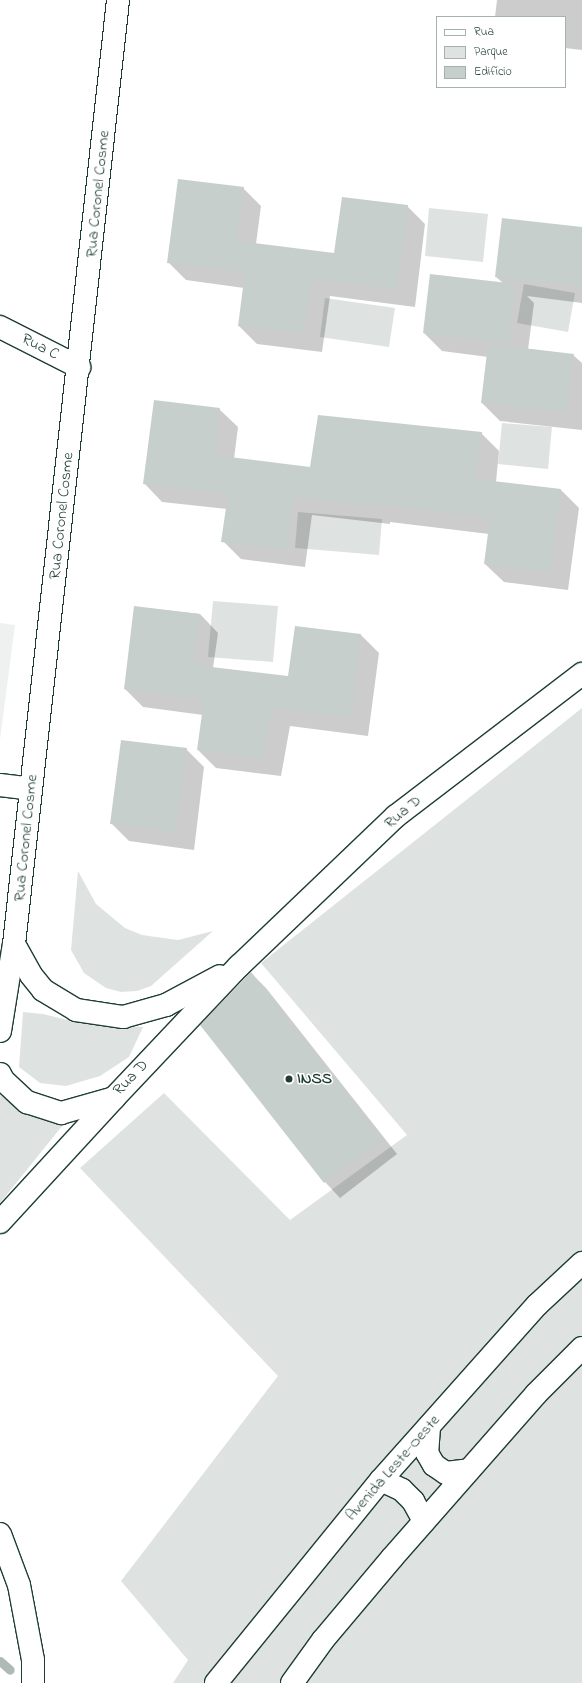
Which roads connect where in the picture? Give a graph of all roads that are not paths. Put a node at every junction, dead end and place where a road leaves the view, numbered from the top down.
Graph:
1 (118, 0) edge
2 (0, 327) edge
3 (79, 367) junction
4 (582, 674) edge
5 (0, 785) edge
6 (31, 789) junction
7 (14, 944) junction
8 (239, 966) junction
9 (0, 1027) edge
10 (0, 1074) edge
11 (114, 1098) junction
12 (0, 1222) edge
13 (582, 1263) edge
14 (582, 1348) edge
15 (429, 1427) junction
16 (469, 1470) junction
17 (381, 1480) junction
18 (424, 1521) junction
19 (0, 1534) edge
20 (33, 1683) edge
21 (216, 1683) edge
22 (292, 1683) edge

1 - 3 street, Rua Coronel Cosme
2 - 3 street, Rua C
3 - 6 street, Rua Coronel Cosme
4 - 8 street, Rua D
5 - 6 street
6 - 7 street, Rua Coronel Cosme
7 - 8 street, Rua D
7 - 9 street, Rua Coronel Cosme
8 - 11 street, Rua D
10 - 11 street, Rua D
11 - 12 street
13 - 15 street, Avenida Leste-Oeste
14 - 16 street
15 - 16 street
15 - 17 street, Avenida Leste-Oeste
16 - 18 street
17 - 18 street
17 - 21 street, Avenida Leste-Oeste
18 - 22 street
19 - 20 street

